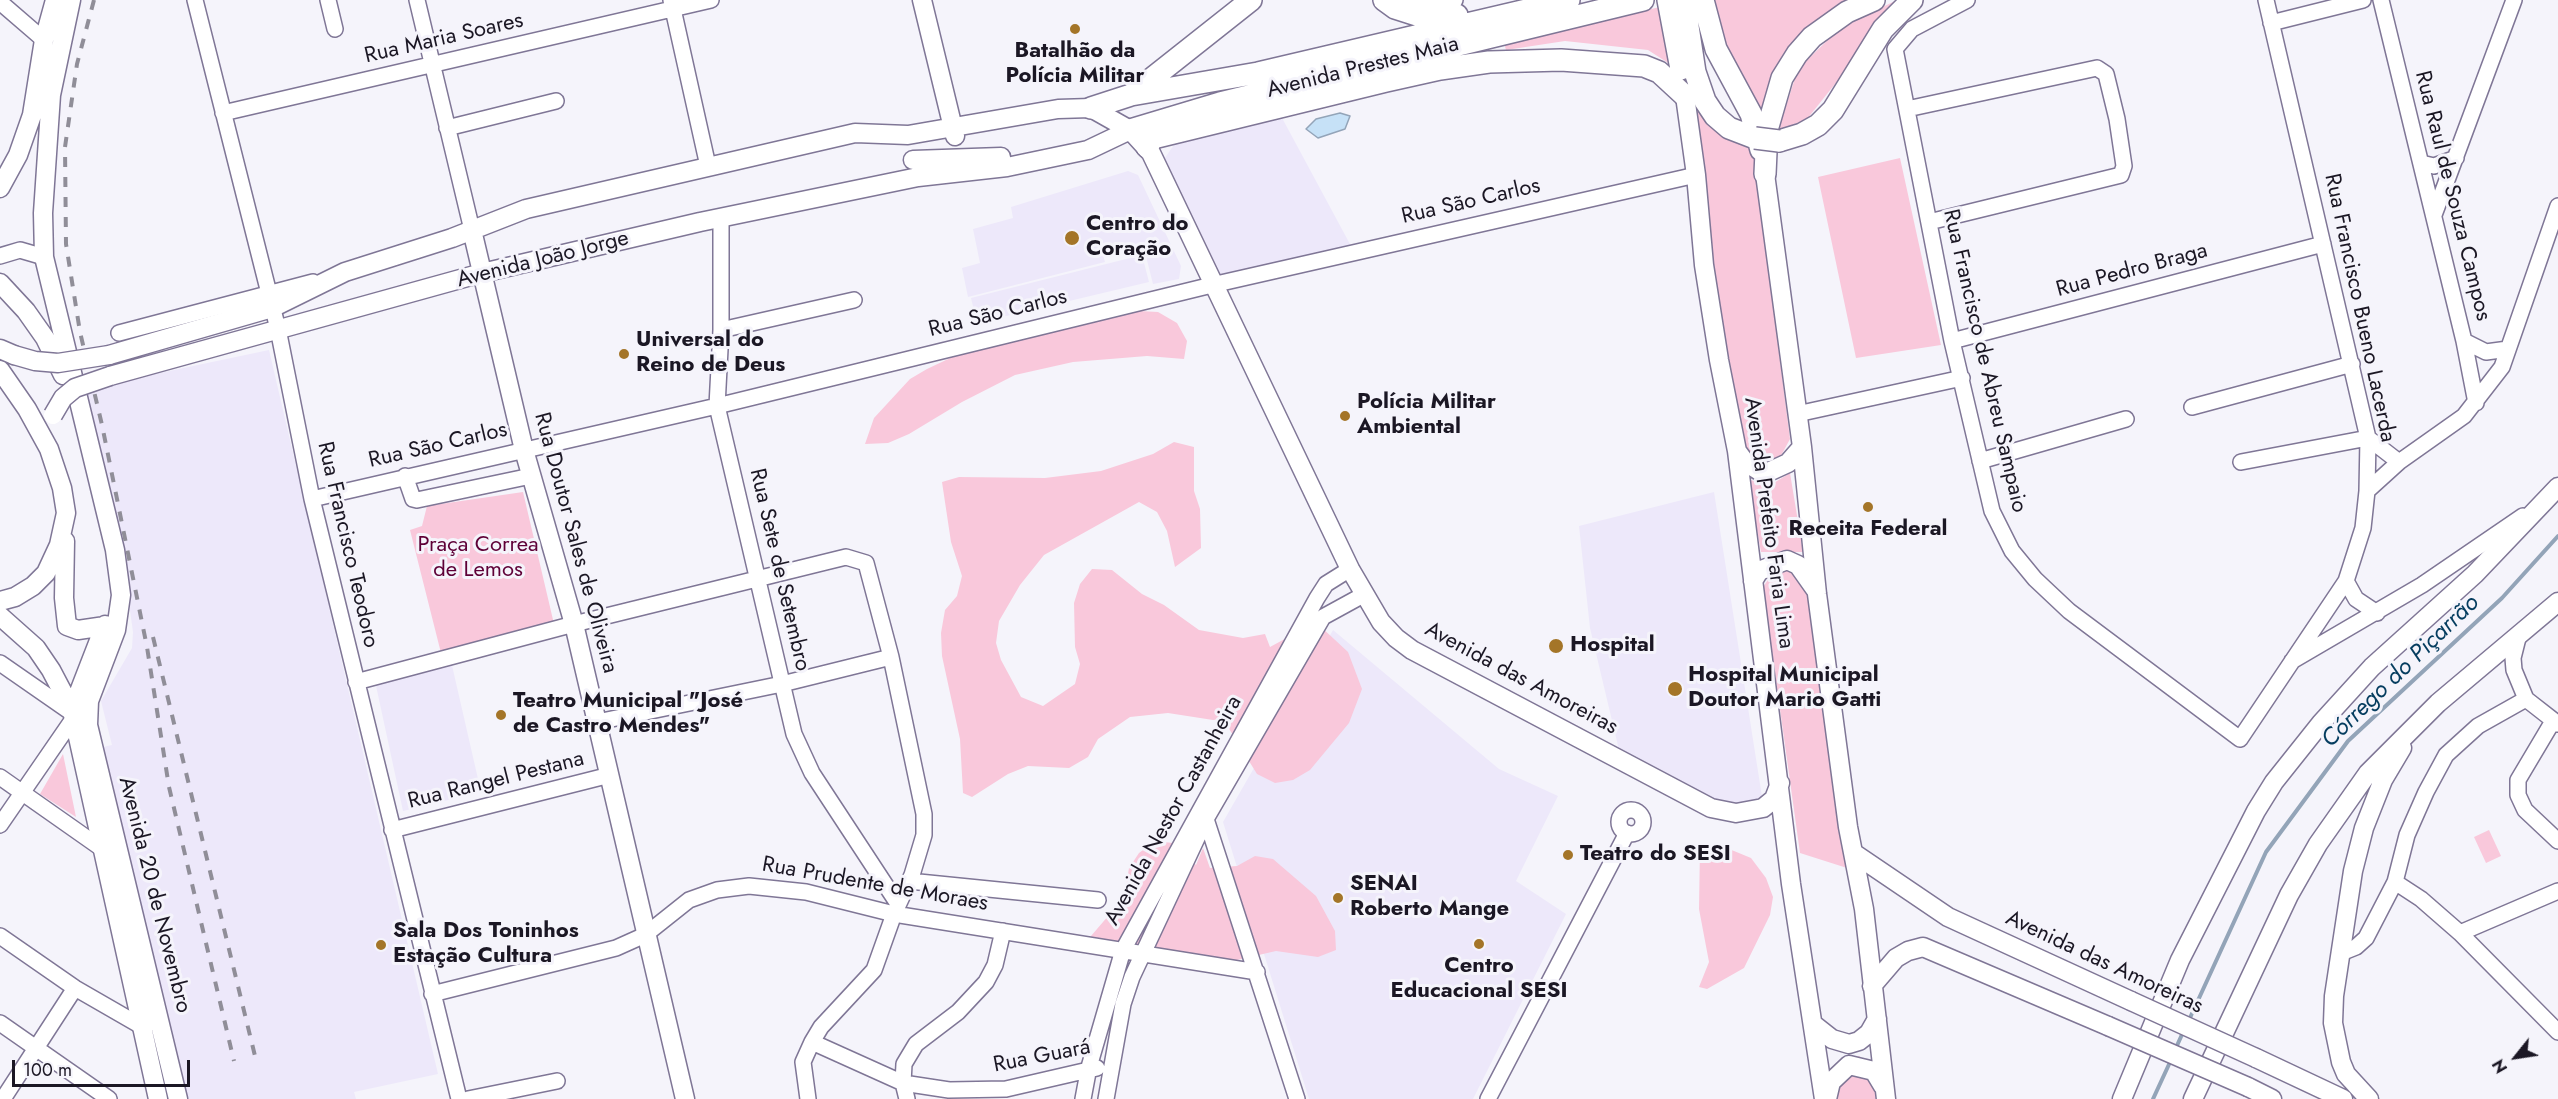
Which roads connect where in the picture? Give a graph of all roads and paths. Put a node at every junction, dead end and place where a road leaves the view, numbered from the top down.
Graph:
1 (55, 0) edge
2 (71, 0) edge
3 (195, 0) edge
4 (328, 0) edge
5 (417, 0) edge
6 (711, 0) edge
7 (922, 0) edge
8 (1251, 0) edge
9 (1384, 0) edge
10 (1400, 0) edge
11 (1455, 0) edge
12 (1569, 0) edge
13 (1668, 0) edge
14 (1684, 0) edge
15 (1703, 0) edge
16 (1874, 0) edge
17 (1912, 0) edge
18 (1967, 0) edge
19 (2266, 0) edge
20 (2363, 0) edge
21 (2381, 0) edge
22 (2514, 0) edge
23 (1641, 1) edge
24 (0, 2) edge
25 (672, 4) edge
26 (1529, 10) junction
27 (2271, 23) junction
28 (335, 29) dead end
29 (44, 40) junction
30 (433, 64) junction
31 (1131, 95) junction
32 (1685, 96) junction
33 (556, 101) dead end
34 (1091, 108) junction
35 (1907, 109) junction
36 (223, 113) junction
37 (447, 128) junction
38 (1130, 130) junction
39 (954, 132) junction
40 (855, 133) junction
41 (1147, 147) junction
42 (1088, 150) joint
43 (823, 152) dead end
44 (2457, 158) junction
45 (913, 160) dead end
46 (1042, 160) junction
47 (2421, 163) junction
48 (708, 166) junction
49 (1765, 174) junction
50 (1696, 175) junction
51 (0, 188) edge
52 (2556, 212) edge
53 (2434, 215) junction
54 (721, 218) junction
55 (1929, 222) junction
56 (472, 230) junction
57 (452, 238) junction
58 (2323, 244) junction
59 (0, 256) edge
60 (44, 257) junction
61 (480, 266) junction
62 (0, 283) edge
63 (1212, 285) junction
64 (854, 300) dead end
65 (271, 301) junction
66 (278, 329) junction
67 (721, 330) junction
68 (119, 333) dead end
69 (1952, 341) junction
70 (2464, 341) junction
71 (0, 349) edge
72 (2508, 349) junction
73 (2352, 364) junction
74 (0, 370) edge
75 (1962, 378) junction
76 (2476, 403) junction
77 (717, 406) junction
78 (2192, 407) dead end
79 (1797, 414) junction
80 (2126, 419) dead end
81 (2368, 438) junction
82 (1802, 447) junction
83 (49, 449) junction
84 (524, 450) junction
85 (1737, 451) junction
86 (1980, 460) junction
87 (2241, 462) dead end
88 (2398, 462) junction
89 (405, 476) junction
90 (531, 476) junction
91 (2367, 491) junction
92 (2555, 491) edge
93 (312, 499) junction
94 (66, 513) junction
95 (1350, 569) junction
96 (758, 577) junction
97 (1752, 580) junction
98 (2346, 581) junction
99 (1365, 594) junction
100 (1817, 594) junction
101 (0, 601) edge
102 (2558, 602) edge
103 (2377, 613) junction
104 (0, 616) edge
105 (574, 624) junction
106 (105, 626) junction
107 (2518, 638) junction
108 (891, 657) junction
109 (2289, 662) junction
110 (0, 663) edge
111 (356, 682) junction
112 (782, 684) junction
113 (2526, 699) junction
114 (72, 714) junction
115 (2426, 715) junction
116 (597, 722) junction
117 (2556, 723) edge
118 (2240, 739) joint
119 (610, 775) junction
120 (0, 777) edge
121 (1780, 783) junction
122 (21, 792) junction
123 (1206, 819) junction
124 (0, 825) edge
125 (392, 830) junction
126 (1626, 833) dead end
127 (2558, 841) edge
128 (101, 849) junction
129 (1855, 854) junction
130 (909, 881) junction
131 (2395, 882) junction
132 (2558, 891) edge
133 (1098, 900) dead end
134 (896, 909) junction
135 (1003, 931) junction
136 (2460, 933) junction
137 (645, 934) junction
138 (0, 936) edge
139 (1123, 950) junction
140 (2341, 953) junction
141 (1143, 954) junction
142 (1257, 972) junction
143 (1872, 986) junction
144 (75, 988) junction
145 (432, 994) junction
146 (1877, 1019) junction
147 (159, 1021) junction
148 (0, 1023) edge
149 (1813, 1024) junction
150 (141, 1026) junction
151 (2558, 1032) edge
152 (812, 1042) junction
153 (36, 1047) junction
154 (2138, 1062) junction
155 (1089, 1067) junction
156 (1110, 1068) junction
157 (557, 1081) dead end
158 (903, 1083) junction
159 (1885, 1093) edge
160 (3, 1099) edge
161 (109, 1099) edge
162 (159, 1099) edge
163 (178, 1099) edge
164 (459, 1099) edge
165 (468, 1099) edge
166 (685, 1099) edge
167 (808, 1099) edge
168 (907, 1099) edge
169 (1083, 1099) edge
170 (1106, 1099) edge
171 (1297, 1099) edge
172 (1488, 1099) edge
173 (1825, 1099) edge
174 (2117, 1099) edge
175 (2122, 1099) edge
176 (2193, 1099) edge
177 (2271, 1099) edge
178 (2343, 1099) edge
179 (2369, 1099) edge

1 - 29 main road
2 - 60 main road
3 - 36 street, Rua Francisco Teodoro
4 - 28 street
5 - 30 street, Rua Doutor Sales de Oliveira
6 - 25 street, Rua Maria Soares
7 - 39 main road
8 - 31 highway
9 - 26 highway
10 - 11 street
12 - 26 highway, Avenida Prestes Maia
13 - 32 highway
14 - 17 highway, bridge
15 - 49 highway
16 - 49 highway
18 - 35 street, Rua Francisco de Abreu Sampaio
19 - 27 street, Rua Francisco Bueno Lacerda
20 - 27 street
21 - 47 street, Rua Raul de Souza Campos
22 - 44 street
23 - 38 highway, Avenida Prestes Maia
24 - 29 street
25 - 30 street, Rua Maria Soares
25 - 48 street
26 - 31 highway, Avenida Prestes Maia
27 - 58 street, Rua Francisco Bueno Lacerda
29 - 51 main road
30 - 36 street, Rua Maria Soares
30 - 37 street, Rua Doutor Sales de Oliveira
31 - 34 highway, Avenida João Jorge
32 - 41 highway
32 - 50 main road, Avenida Prefeito Faria Lima
33 - 37 street
34 - 38 main road
34 - 39 main road, Avenida João Jorge
35 - 55 street, Rua Francisco de Abreu Sampaio
35 - 55 street
36 - 65 street, Rua Francisco Teodoro
37 - 56 street, Rua Doutor Sales de Oliveira
38 - 41 main road
38 - 42 main road, Avenida Prestes Maia
39 - 40 main road, Avenida João Jorge
40 - 43 main road
40 - 48 main road, Avenida João Jorge
41 - 63 main road
42 - 46 main road, Avenida João Jorge
44 - 47 street
44 - 53 street
45 - 46 main road
46 - 54 main road, Avenida João Jorge
47 - 53 street, Rua Raul de Souza Campos
48 - 56 main road, Avenida João Jorge
49 - 79 main road, Avenida Prefeito Faria Lima
50 - 63 street, Rua São Carlos
50 - 85 main road, Avenida Prefeito Faria Lima
52 - 72 street
53 - 70 street, Rua Raul de Souza Campos
54 - 61 main road, Avenida João Jorge
54 - 67 street, Rua Sete de Setembro
55 - 69 street, Rua Francisco de Abreu Sampaio
56 - 57 main road, Avenida João Jorge
56 - 61 main road, Rua Doutor Sales de Oliveira
57 - 61 main road, Avenida João Jorge
57 - 65 main road, Avenida João Jorge
58 - 69 street, Rua Pedro Braga
58 - 73 street, Rua Francisco Bueno Lacerda
59 - 60 street
60 - 147 main road, Avenida 20 de Novembro
61 - 66 main road, Avenida João Jorge
61 - 84 main road, Rua Doutor Sales de Oliveira
62 - 106 main road
63 - 77 street, Rua São Carlos
63 - 95 main road, Avenida das Amoreiras
64 - 67 street
65 - 66 street, Rua Francisco Teodoro
65 - 68 street, Avenida João Jorge
65 - 71 main road, Avenida João Jorge, bridge
66 - 83 main road, Avenida João Jorge, bridge
66 - 93 street, Rua Francisco Teodoro
67 - 77 street, Rua Sete de Setembro
69 - 75 street, Rua Francisco de Abreu Sampaio
70 - 72 street
70 - 76 street, Rua Raul de Souza Campos
72 - 76 street
73 - 78 street
73 - 81 street, Rua Francisco Bueno Lacerda
74 - 83 main road
75 - 79 street
75 - 86 street, Rua Francisco de Abreu Sampaio
76 - 88 street
77 - 84 street, Rua São Carlos
77 - 96 street, Rua Sete de Setembro
79 - 82 main road, Avenida Prefeito Faria Lima
80 - 86 street
81 - 87 street
81 - 88 street
81 - 91 street, Rua Francisco Bueno Lacerda
82 - 85 main road
82 - 100 main road, Avenida Prefeito Faria Lima
83 - 94 main road
84 - 89 street, Rua São Carlos
84 - 90 main road, Rua Doutor Sales de Oliveira
85 - 97 main road, Avenida Prefeito Faria Lima
86 - 118 street, Rua Francisco de Abreu Sampaio
88 - 91 street
89 - 90 street
89 - 93 street, Rua São Carlos
90 - 105 main road, Rua Doutor Sales de Oliveira
91 - 98 street, Rua Francisco Bueno Lacerda
92 - 103 street
92 - 154 main road
93 - 111 street, Rua Francisco Teodoro
94 - 101 main road
94 - 106 main road
95 - 99 main road, Avenida das Amoreiras
95 - 139 street, Avenida Nestor Castanheira
96 - 105 street
96 - 108 street
96 - 112 street, Rua Sete de Setembro
97 - 100 main road
97 - 121 main road, Avenida Prefeito Faria Lima
98 - 103 street
98 - 109 street, Rua Francisco Bueno Lacerda
99 - 121 main road, Avenida das Amoreiras
99 - 123 street, Avenida Nestor Castanheira
100 - 129 main road, Avenida Prefeito Faria Lima
102 - 107 main road
103 - 109 street
104 - 114 main road, Avenida 20 de Novembro
105 - 111 street
105 - 116 main road, Rua Doutor Sales de Oliveira
106 - 114 main road
107 - 113 street
107 - 115 main road
108 - 112 street
108 - 130 street
109 - 118 street, Rua Francisco Bueno Lacerda
110 - 114 street
111 - 125 street, Rua Francisco Teodoro
112 - 116 street
112 - 134 street, Rua Sete de Setembro
113 - 117 street
113 - 131 street
114 - 122 street
114 - 128 main road, Avenida 20 de Novembro
115 - 140 main road
115 - 176 main road
116 - 119 main road, Rua Doutor Sales de Oliveira
117 - 127 street
119 - 125 street, Rua Rangel Pestana
119 - 137 main road, Rua Doutor Sales de Oliveira
120 - 122 street
121 - 149 main road, Avenida Prefeito Faria Lima
122 - 124 street
122 - 128 street
123 - 141 street, Avenida Nestor Castanheira
123 - 142 street
125 - 145 street, Rua Francisco Teodoro
126 - 172 street
128 - 150 main road, Avenida 20 de Novembro
129 - 143 main road, Avenida Prefeito Faria Lima
129 - 178 main road, Avenida das Amoreiras, bridge
130 - 133 street
130 - 134 street
131 - 136 street
131 - 140 street
132 - 136 street
134 - 135 street, Rua Prudente de Moraes
134 - 137 street, Rua Prudente de Moraes
134 - 152 street
135 - 139 street, Rua Prudente de Moraes
135 - 158 street
136 - 151 street
137 - 145 street, Rua Prudente de Moraes
137 - 166 main road, Rua Doutor Sales de Oliveira
138 - 144 street
139 - 141 street, Rua Prudente de Moraes
139 - 155 street, Avenida Nestor Castanheira
140 - 179 main road
141 - 142 street, Rua Prudente de Moraes
141 - 156 street, Avenida Nestor Castanheira
142 - 171 street
143 - 146 main road, Avenida Prefeito Faria Lima
143 - 177 main road, bridge
144 - 150 street
144 - 153 street
145 - 164 street, Rua Francisco Teodoro
146 - 149 main road
146 - 159 main road, Avenida Prefeito Faria Lima
147 - 150 street
147 - 163 main road, Avenida 20 de Novembro
148 - 153 street
149 - 173 main road, Avenida Prefeito Faria Lima
150 - 162 main road, Avenida 20 de Novembro
152 - 158 street, Rua Guará
152 - 167 street
153 - 160 street
153 - 161 street
154 - 174 main road
154 - 175 main road
155 - 156 street, Rua Guará
155 - 158 street, Rua Guará
155 - 169 street, Avenida Nestor Castanheira
156 - 170 street, Avenida Nestor Castanheira
157 - 165 street
158 - 168 street
159 - 173 main road

